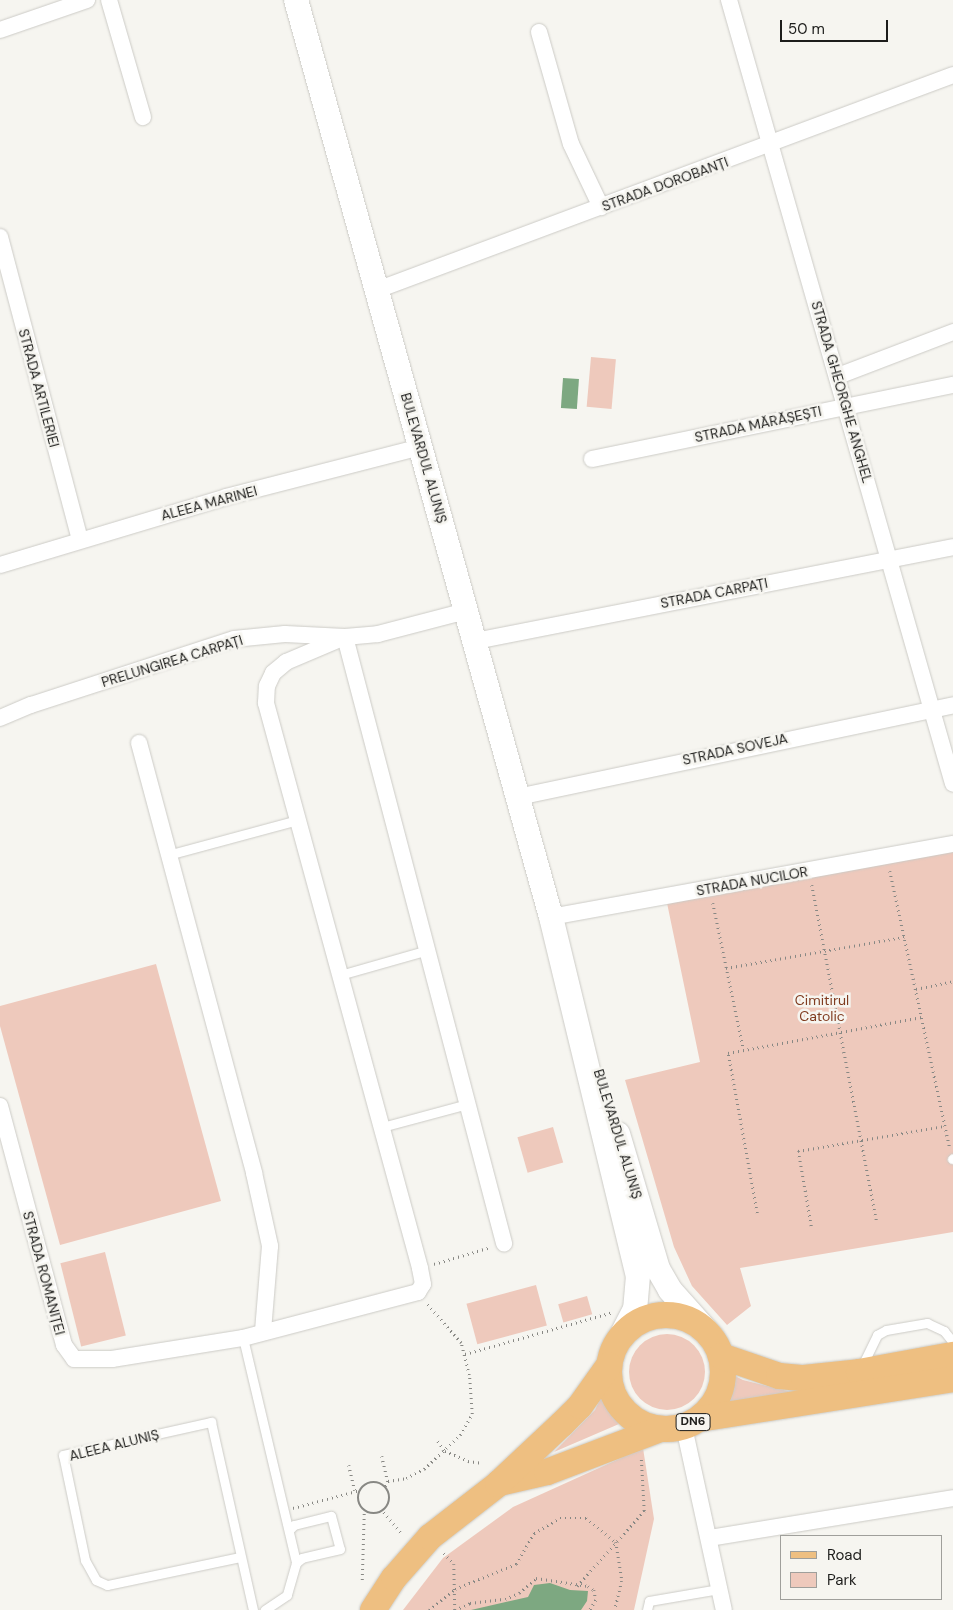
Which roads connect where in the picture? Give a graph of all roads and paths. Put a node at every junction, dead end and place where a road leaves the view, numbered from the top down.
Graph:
1 (87, 0) edge
2 (109, 0) edge
3 (296, 0) edge
4 (730, 0) edge
5 (0, 30) edge
6 (539, 32) dead end
7 (953, 76) edge
8 (143, 117) dead end
9 (771, 145) junction
10 (601, 207) junction
11 (0, 237) edge
12 (377, 290) junction
13 (953, 332) edge
14 (838, 376) junction
15 (953, 385) edge
16 (846, 405) junction
17 (421, 447) junction
18 (592, 459) dead end
19 (80, 539) junction
20 (953, 547) edge
21 (890, 558) junction
22 (0, 566) edge
23 (466, 610) junction
24 (345, 637) junction
25 (475, 641) junction
26 (953, 705) edge
27 (933, 709) junction
28 (0, 718) edge
29 (139, 742) dead end
30 (953, 784) edge
31 (518, 796) junction
32 (298, 820) junction
33 (953, 844) edge
34 (168, 855) junction
35 (889, 867) dead end
36 (811, 882) dead end
37 (712, 899) dead end
38 (550, 917) junction
39 (904, 937) junction
40 (428, 950) junction
41 (825, 951) junction
42 (726, 968) junction
43 (340, 975) junction
44 (953, 981) edge
45 (916, 989) junction
46 (922, 1017) junction
47 (841, 1031) junction
48 (743, 1048) junction
49 (468, 1104) junction
50 (0, 1106) edge
51 (945, 1126) junction
52 (382, 1127) junction
53 (861, 1138) junction
54 (953, 1159) edge
55 (757, 1213) dead end
56 (877, 1223) dead end
57 (811, 1226) dead end
58 (504, 1243) joint
59 (420, 1268) junction
60 (418, 1292) junction
61 (617, 1311) dead end
62 (263, 1332) junction
63 (243, 1338) junction
64 (953, 1342) edge
65 (716, 1347) junction
66 (465, 1354) junction
67 (953, 1355) edge
68 (612, 1356) junction
69 (859, 1372) junction
70 (953, 1379) edge
71 (671, 1428) junction
72 (438, 1442) dead end
73 (445, 1452) junction
74 (382, 1456) dead end
75 (349, 1465) dead end
76 (491, 1473) junction
77 (388, 1481) junction
78 (385, 1486) junction
79 (355, 1490) junction
80 (360, 1490) junction
81 (953, 1498) edge
82 (284, 1510) junction
83 (364, 1510) junction
84 (384, 1512) junction
85 (289, 1530) junction
86 (401, 1533) dead end
87 (430, 1537) junction
88 (709, 1538) junction
89 (616, 1542) junction
90 (240, 1557) junction
91 (296, 1563) junction
92 (362, 1580) dead end
93 (578, 1586) junction
94 (455, 1589) junction
95 (719, 1589) junction
96 (253, 1610) edge
97 (265, 1610) edge
98 (373, 1610) edge
99 (429, 1610) edge
100 (455, 1610) edge
101 (590, 1610) edge
102 (615, 1610) edge
103 (647, 1610) edge
104 (724, 1610) edge

1 - 5 street
2 - 8 street
3 - 12 main road, BULEVARDUL ALUNIȘ
4 - 9 street, STRADA GHEORGHE ANGHEL
6 - 10 street
7 - 9 street, STRADA DOROBANȚI
9 - 10 street, STRADA DOROBANȚI
9 - 14 street, STRADA GHEORGHE ANGHEL
10 - 12 street, STRADA DOROBANȚI
11 - 19 street, STRADA ARTILERIEI
12 - 17 main road, BULEVARDUL ALUNIȘ
13 - 14 street
14 - 16 street, STRADA GHEORGHE ANGHEL
15 - 16 street, STRADA MĂRĂȘEȘTI
16 - 18 street, STRADA MĂRĂȘEȘTI
16 - 21 street, STRADA GHEORGHE ANGHEL
17 - 19 street, ALEEA MARINEI
17 - 23 main road, BULEVARDUL ALUNIȘ
19 - 22 street, ALEEA MARINEI
20 - 21 street, STRADA CARPAȚI
21 - 25 street, STRADA CARPAȚI
21 - 27 street, STRADA GHEORGHE ANGHEL
23 - 24 street, PRELUNGIREA CARPAȚI
23 - 25 main road, BULEVARDUL ALUNIȘ
24 - 28 street, PRELUNGIREA CARPAȚI
24 - 32 street
24 - 40 street
25 - 31 main road, BULEVARDUL ALUNIȘ
26 - 27 street, STRADA SOVEJA
27 - 30 street, STRADA GHEORGHE ANGHEL
27 - 31 street, STRADA SOVEJA
29 - 34 street
31 - 38 main road, BULEVARDUL ALUNIȘ
32 - 34 lane
32 - 43 street
33 - 38 street, STRADA NUCILOR
34 - 62 street
35 - 39 path
36 - 41 path
37 - 42 path
38 - 65 main road, BULEVARDUL ALUNIȘ
38 - 68 main road, BULEVARDUL ALUNIȘ
39 - 41 path
39 - 45 path
40 - 43 lane
40 - 49 street
41 - 42 path
41 - 47 path
42 - 48 path
43 - 52 street
44 - 45 path
45 - 46 path
46 - 47 path
46 - 51 path
47 - 48 path
47 - 53 path
48 - 55 path
49 - 52 lane
49 - 58 street
50 - 63 street, STRADA ROMANIȚEI
51 - 53 path
51 - 54 path
52 - 59 street
53 - 56 path
53 - 57 path
58 - 59 path
59 - 60 street
60 - 62 street
60 - 66 path
61 - 66 path
62 - 63 street
63 - 82 lane
64 - 69 lane
65 - 68 main road, DN6
65 - 69 main road, DN6
65 - 71 main road, DN6
66 - 73 path
67 - 69 main road, DN6
68 - 71 main road, DN6
68 - 76 main road, DN6
70 - 71 main road, DN6
71 - 76 main road, DN6
71 - 88 street
71 - 89 path
72 - 73 path
73 - 76 path
73 - 77 path
74 - 77 path
75 - 79 path
76 - 87 main road, DN6
77 - 78 path
78 - 80 path
78 - 84 path
79 - 80 path
79 - 82 path
80 - 83 path
81 - 88 street
82 - 85 lane
83 - 84 path
83 - 92 path
84 - 86 path
85 - 91 lane
85 - 91 lane
87 - 94 path
87 - 98 main road, DN6
88 - 95 street
89 - 93 path
89 - 94 path
89 - 102 path
90 - 90 lane, ALEEA ALUNIȘ
90 - 96 lane, ALEEA ALUNIȘ
91 - 97 lane
93 - 100 path
93 - 101 path
94 - 99 path
94 - 100 path
95 - 103 lane
95 - 104 street

